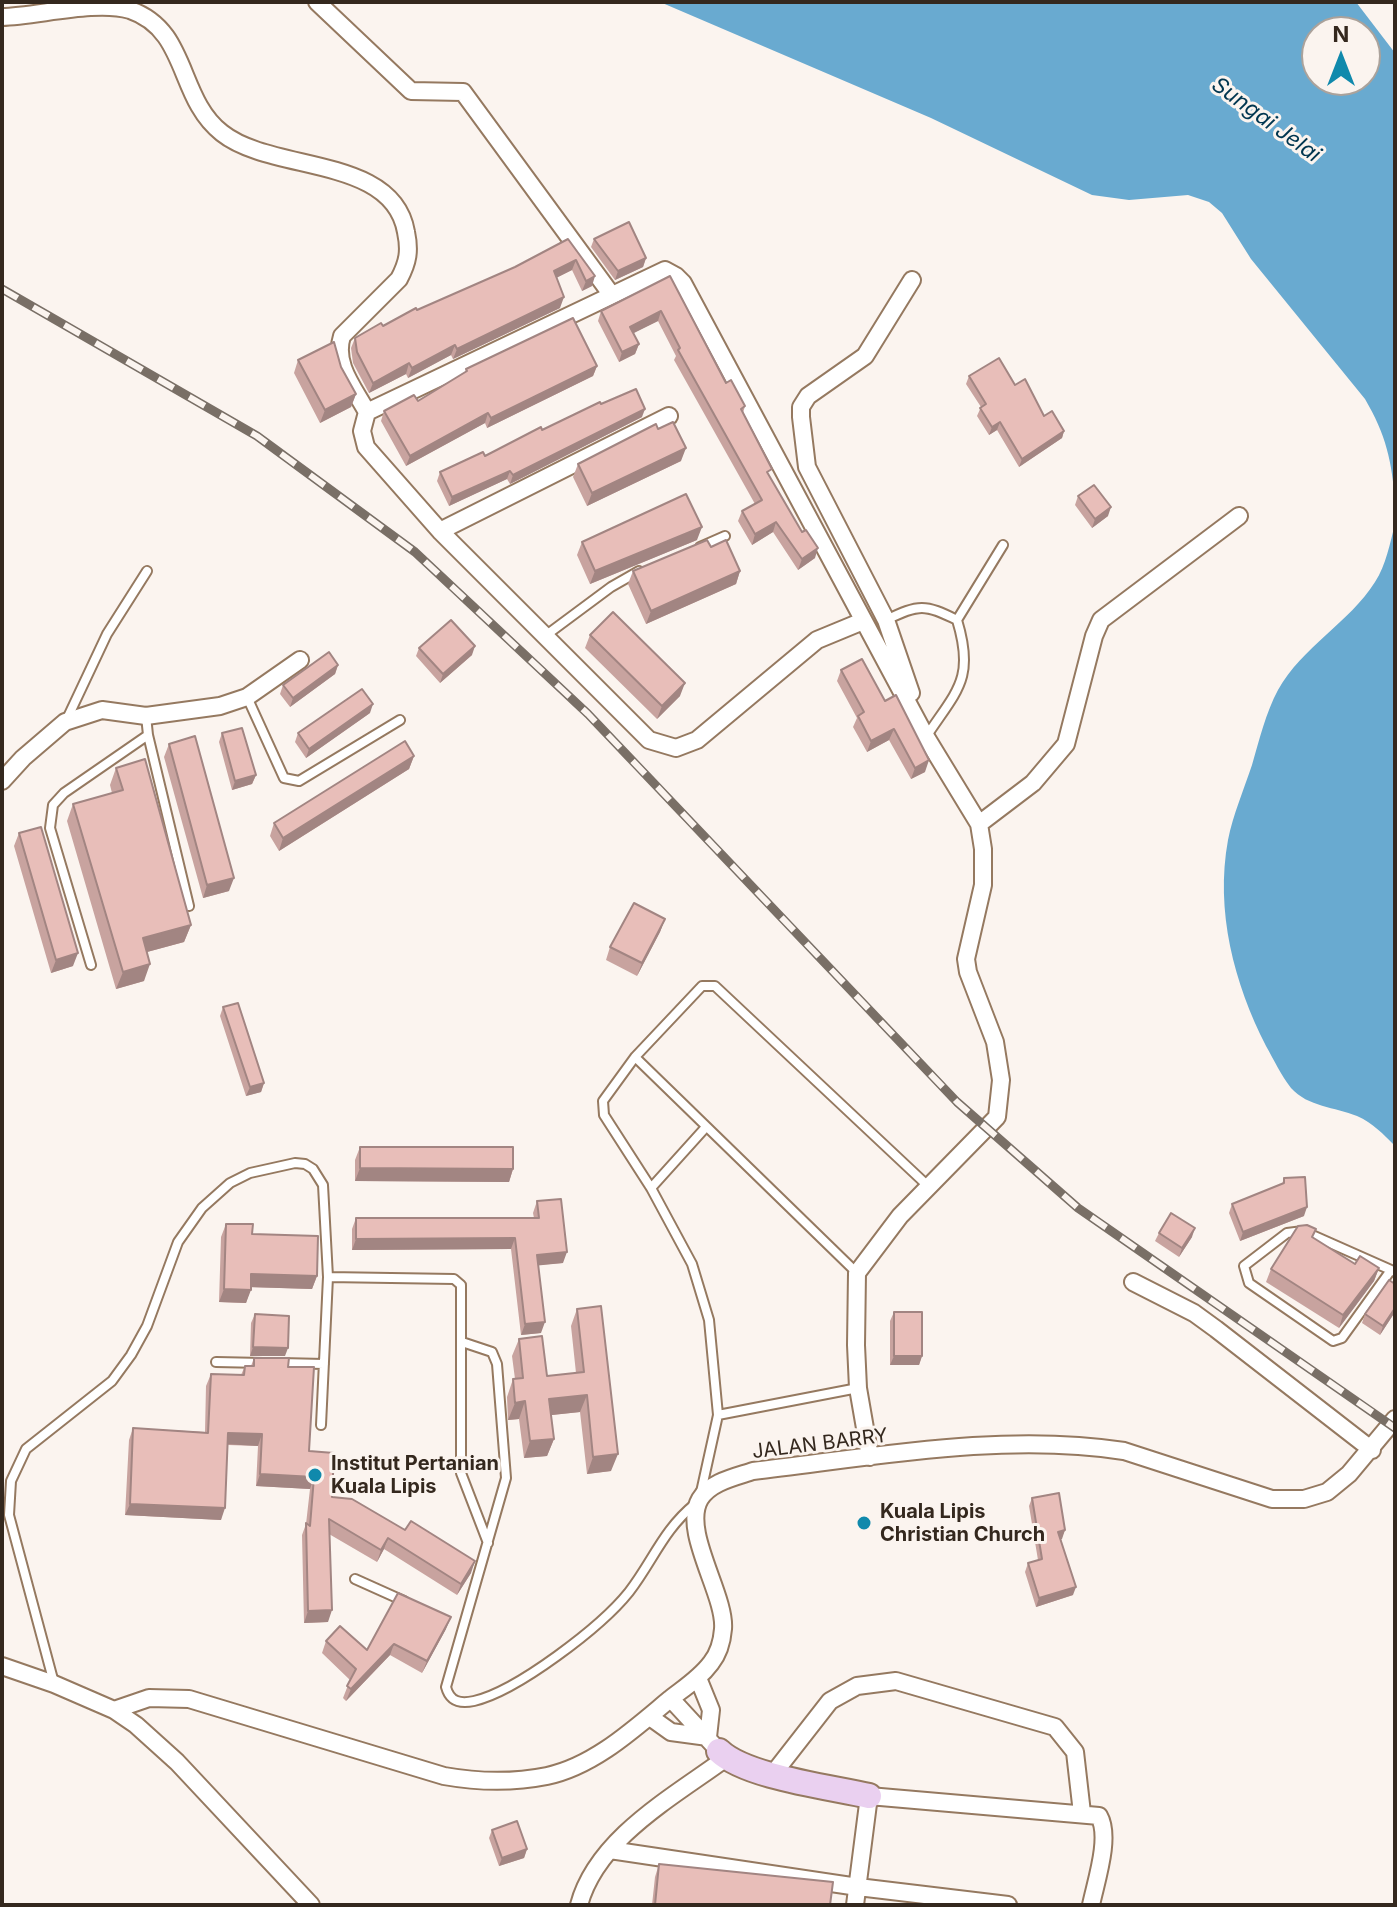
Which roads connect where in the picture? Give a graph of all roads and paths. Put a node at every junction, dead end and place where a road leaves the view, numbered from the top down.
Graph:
1 (317, 2) edge
2 (2, 17) edge
3 (912, 280) dead end
4 (611, 294) junction
5 (367, 412) junction
6 (669, 416) dead end
7 (1239, 516) dead end
8 (440, 531) junction
9 (725, 536) dead end
10 (1003, 545) dead end
11 (684, 553) edge
12 (643, 570) edge
13 (147, 571) dead end
14 (886, 620) junction
15 (957, 620) junction
16 (863, 621) junction
17 (544, 637) junction
18 (300, 660) dead end
19 (247, 697) junction
20 (146, 716) junction
21 (400, 720) dead end
22 (65, 722) junction
23 (148, 735) junction
24 (926, 737) junction
25 (2, 781) edge
26 (979, 824) junction
27 (189, 906) edge
28 (91, 965) dead end
29 (635, 1057) junction
30 (706, 1127) junction
31 (929, 1187) junction
32 (651, 1188) junction
33 (1393, 1271) edge
34 (857, 1273) junction
35 (328, 1277) junction
36 (1133, 1282) dead end
37 (462, 1342) junction
38 (216, 1362) dead end
39 (324, 1364) junction
40 (858, 1388) junction
41 (718, 1415) junction
42 (1395, 1419) edge
43 (321, 1425) dead end
44 (1372, 1450) junction
45 (870, 1457) junction
46 (700, 1500) junction
47 (488, 1543) junction
48 (355, 1579) dead end
49 (409, 1603) edge
50 (450, 1621) edge
51 (463, 1628) junction
52 (2, 1666) edge
53 (698, 1678) junction
54 (54, 1684) junction
55 (671, 1699) junction
56 (114, 1710) junction
57 (650, 1717) junction
58 (717, 1749) junction
59 (773, 1774) junction
60 (869, 1796) junction
61 (1082, 1813) junction
62 (610, 1850) junction
63 (858, 1887) junction
64 (311, 1905) edge
65 (579, 1905) edge
66 (855, 1905) edge
67 (1008, 1905) edge
68 (1091, 1905) edge

1 - 4 street
2 - 5 street
3 - 14 street
4 - 5 street
4 - 16 street
5 - 8 street
6 - 8 street
7 - 26 street
8 - 17 street
9 - 11 lane
10 - 15 lane
12 - 17 lane
13 - 22 lane
14 - 15 lane
14 - 24 street
15 - 24 lane
16 - 17 street
16 - 24 street
18 - 19 street
19 - 20 street
19 - 21 lane
20 - 22 street
20 - 23 lane
22 - 25 street
23 - 27 lane
23 - 28 lane
24 - 26 street
26 - 31 street
29 - 30 lane
29 - 31 lane
29 - 32 lane
30 - 32 lane
30 - 34 lane
31 - 34 street
32 - 41 lane
33 - 33 lane
34 - 40 street
35 - 37 lane
35 - 39 lane
35 - 54 lane
36 - 44 street
37 - 47 lane
37 - 47 lane
38 - 39 lane
39 - 43 lane
40 - 41 lane
40 - 45 street
41 - 46 lane
42 - 44 street, JALAN BARRY
44 - 45 street, JALAN BARRY
45 - 46 street, JALAN BARRY
46 - 51 lane
46 - 53 street
47 - 51 lane
48 - 49 lane
50 - 51 lane
52 - 54 street
53 - 55 street
53 - 58 street
54 - 56 street
55 - 57 street
55 - 58 street
56 - 57 street
56 - 64 street
57 - 58 street
58 - 59 street
58 - 62 street
59 - 60 street
59 - 61 street
60 - 61 street
60 - 63 street
61 - 68 street
62 - 63 street
62 - 65 street
63 - 66 street
63 - 67 street

